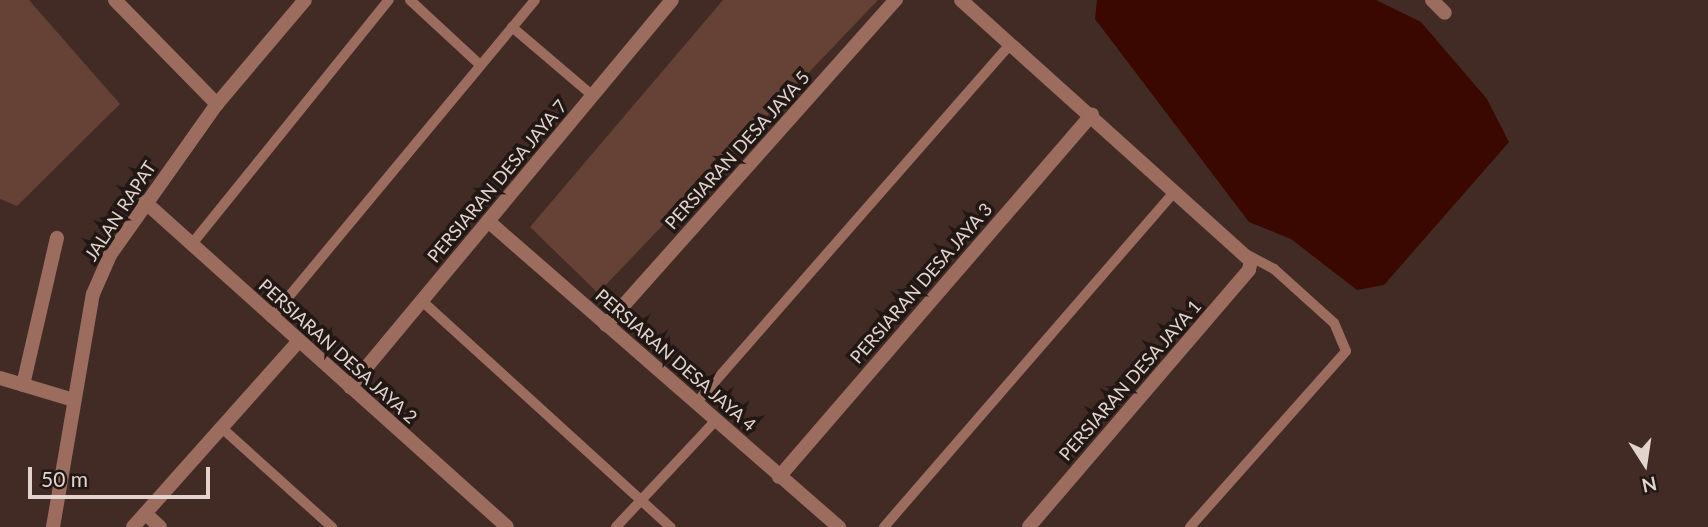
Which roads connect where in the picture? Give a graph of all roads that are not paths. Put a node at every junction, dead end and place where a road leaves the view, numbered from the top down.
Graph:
1 (115, 0) edge
2 (305, 0) edge
3 (389, 0) edge
4 (410, 0) edge
5 (535, 0) edge
6 (672, 0) edge
7 (896, 0) edge
8 (961, 0) edge
9 (1432, 0) edge
10 (1445, 13) dead end
11 (512, 26) junction
12 (1010, 44) junction
13 (479, 64) junction
14 (593, 96) junction
15 (217, 104) junction
16 (1092, 114) junction
17 (1175, 191) junction
18 (145, 202) junction
19 (488, 221) junction
20 (57, 238) dead end
21 (191, 245) junction
22 (1248, 255) junction
23 (422, 301) junction
24 (271, 318) junction
25 (606, 325) junction
26 (297, 343) junction
27 (0, 378) edge
28 (23, 385) junction
29 (350, 387) junction
30 (75, 400) junction
31 (697, 402) junction
32 (716, 420) junction
33 (223, 429) junction
34 (779, 477) junction
35 (641, 501) junction
36 (146, 514) junction
37 (53, 527) edge
38 (133, 527) edge
39 (160, 527) edge
40 (332, 527) edge
41 (507, 527) edge
42 (616, 527) edge
43 (670, 527) edge
44 (839, 527) edge
45 (884, 527) edge
46 (1029, 527) edge
47 (1190, 527) edge

1 - 15 street
2 - 15 street, JALAN RAPAT
3 - 21 lane
4 - 13 lane
5 - 11 lane
6 - 14 street, PERSIARAN DESA JAYA 7
7 - 25 street, PERSIARAN DESA JAYA 5
8 - 12 street
9 - 10 street
11 - 13 lane
11 - 14 lane
12 - 16 street
12 - 31 lane
13 - 24 lane
14 - 19 street, PERSIARAN DESA JAYA 7
15 - 18 street, JALAN RAPAT
16 - 17 street
16 - 34 street, PERSIARAN DESA JAYA 3
17 - 22 street
17 - 45 lane
18 - 21 street, PERSIARAN DESA JAYA 2
18 - 30 street, JALAN RAPAT
19 - 23 street, PERSIARAN DESA JAYA 7
19 - 25 street, PERSIARAN DESA JAYA 4
20 - 28 street
21 - 24 street, PERSIARAN DESA JAYA 2
22 - 46 street, PERSIARAN DESA JAYA 1
22 - 47 lane
23 - 29 street, PERSIARAN DESA JAYA 7
23 - 35 lane
24 - 26 street, PERSIARAN DESA JAYA 2
25 - 31 street, PERSIARAN DESA JAYA 4
26 - 29 street, PERSIARAN DESA JAYA 2
26 - 33 street
27 - 28 street
28 - 30 street
29 - 41 street, PERSIARAN DESA JAYA 2
30 - 37 street, JALAN RAPAT
31 - 32 street, PERSIARAN DESA JAYA 4
32 - 34 street, PERSIARAN DESA JAYA 4
32 - 35 lane
33 - 36 street
33 - 40 lane
34 - 44 street, PERSIARAN DESA JAYA 4
35 - 42 lane
35 - 43 lane
36 - 38 street
36 - 39 street

